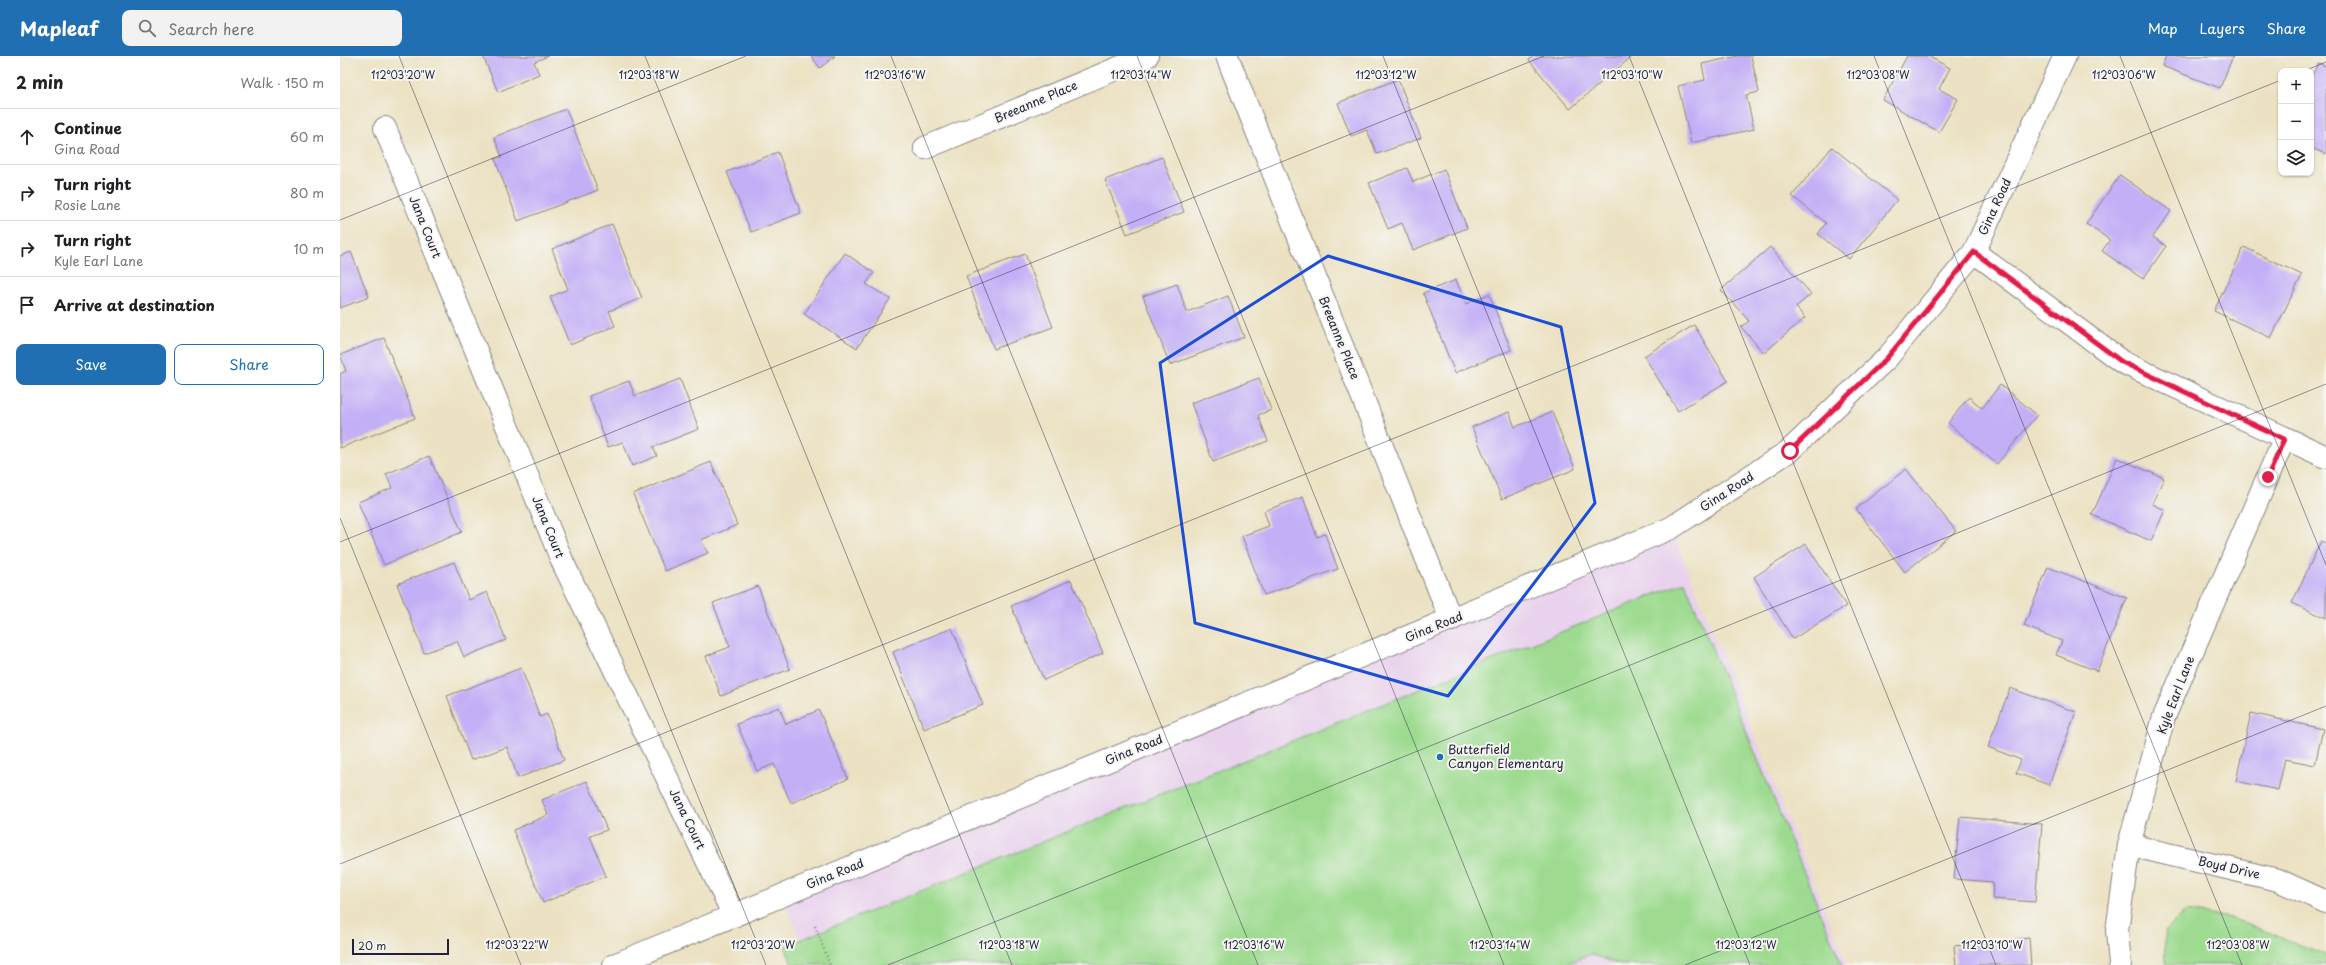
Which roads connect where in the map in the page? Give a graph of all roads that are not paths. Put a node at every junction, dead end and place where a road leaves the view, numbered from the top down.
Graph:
1 (1147, 56) edge
2 (1227, 56) edge
3 (2064, 56) edge
4 (385, 128) dead end
5 (925, 148) dead end
6 (1974, 252) junction
7 (2284, 439) junction
8 (2326, 456) edge
9 (1451, 620) junction
10 (2129, 844) junction
11 (2326, 902) edge
12 (734, 916) junction
13 (614, 965) edge
14 (2120, 965) edge

1 - 5 street, Breeanne Place
2 - 9 street, Breeanne Place
3 - 6 street, Gina Road
4 - 12 street, Jana Court
6 - 7 street
6 - 9 street, Gina Road
7 - 8 street
7 - 10 street, Kyle Earl Lane
9 - 12 street, Gina Road
10 - 11 street, Boyd Drive
10 - 14 street, Kyle Earl Lane
12 - 13 street, Gina Road

